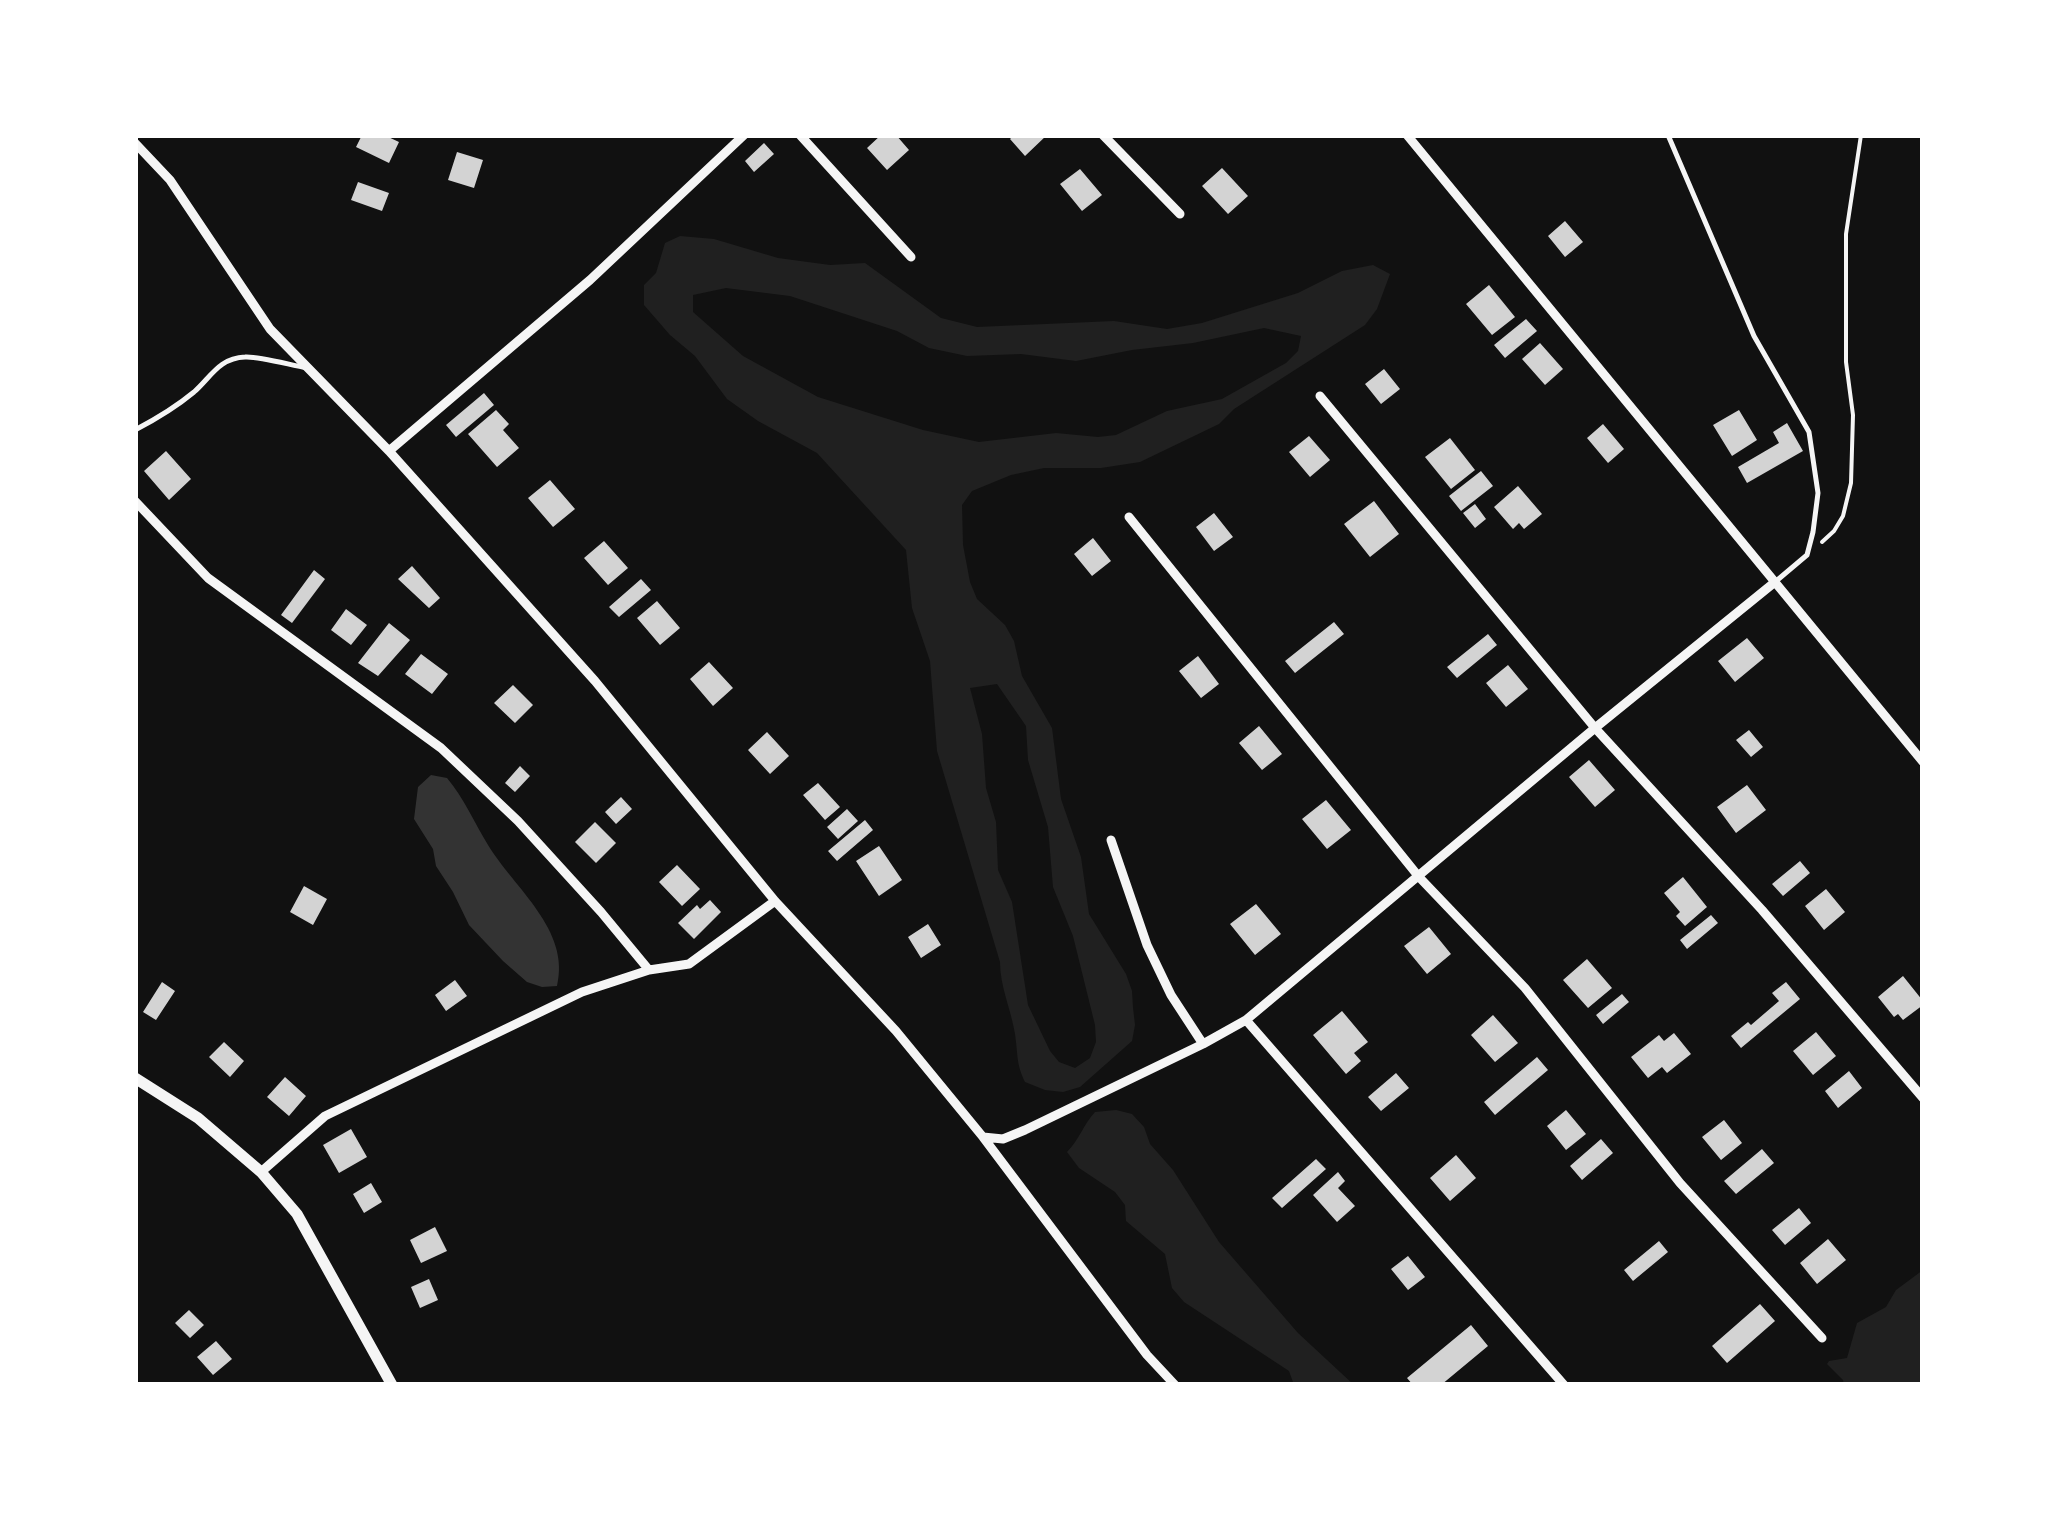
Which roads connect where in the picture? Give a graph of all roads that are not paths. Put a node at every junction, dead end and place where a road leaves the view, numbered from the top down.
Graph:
1 (744, 135) edge
2 (800, 135) edge
3 (1103, 135) edge
4 (1406, 135) edge
5 (1668, 135) edge
6 (135, 143) edge
7 (1180, 214) dead end
8 (911, 257) dead end
9 (307, 368) junction
10 (1320, 396) dead end
11 (135, 430) edge
12 (389, 451) junction
13 (135, 501) edge
14 (1130, 517) dead end
15 (1776, 582) junction
16 (1595, 728) junction
17 (1923, 762) edge
18 (1111, 840) dead end
19 (1419, 877) junction
20 (774, 901) junction
21 (649, 970) junction
22 (1246, 1020) junction
23 (1203, 1044) junction
24 (135, 1078) edge
25 (1923, 1098) edge
26 (984, 1137) junction
27 (262, 1172) junction
28 (1822, 1338) dead end
29 (392, 1385) edge
30 (1175, 1385) edge
31 (1564, 1385) edge

1 - 12 street
2 - 8 street
3 - 7 street
4 - 15 street
5 - 15 lane
6 - 9 street
9 - 11 lane
9 - 12 street
10 - 16 street
12 - 20 street
13 - 21 street
14 - 19 street
15 - 16 street
15 - 17 street
16 - 19 street
16 - 25 street
18 - 23 street
19 - 22 street
19 - 28 street
20 - 21 street
20 - 26 street
21 - 27 street
22 - 23 street
22 - 31 street
23 - 26 street
24 - 27 street
26 - 30 street
27 - 29 street

